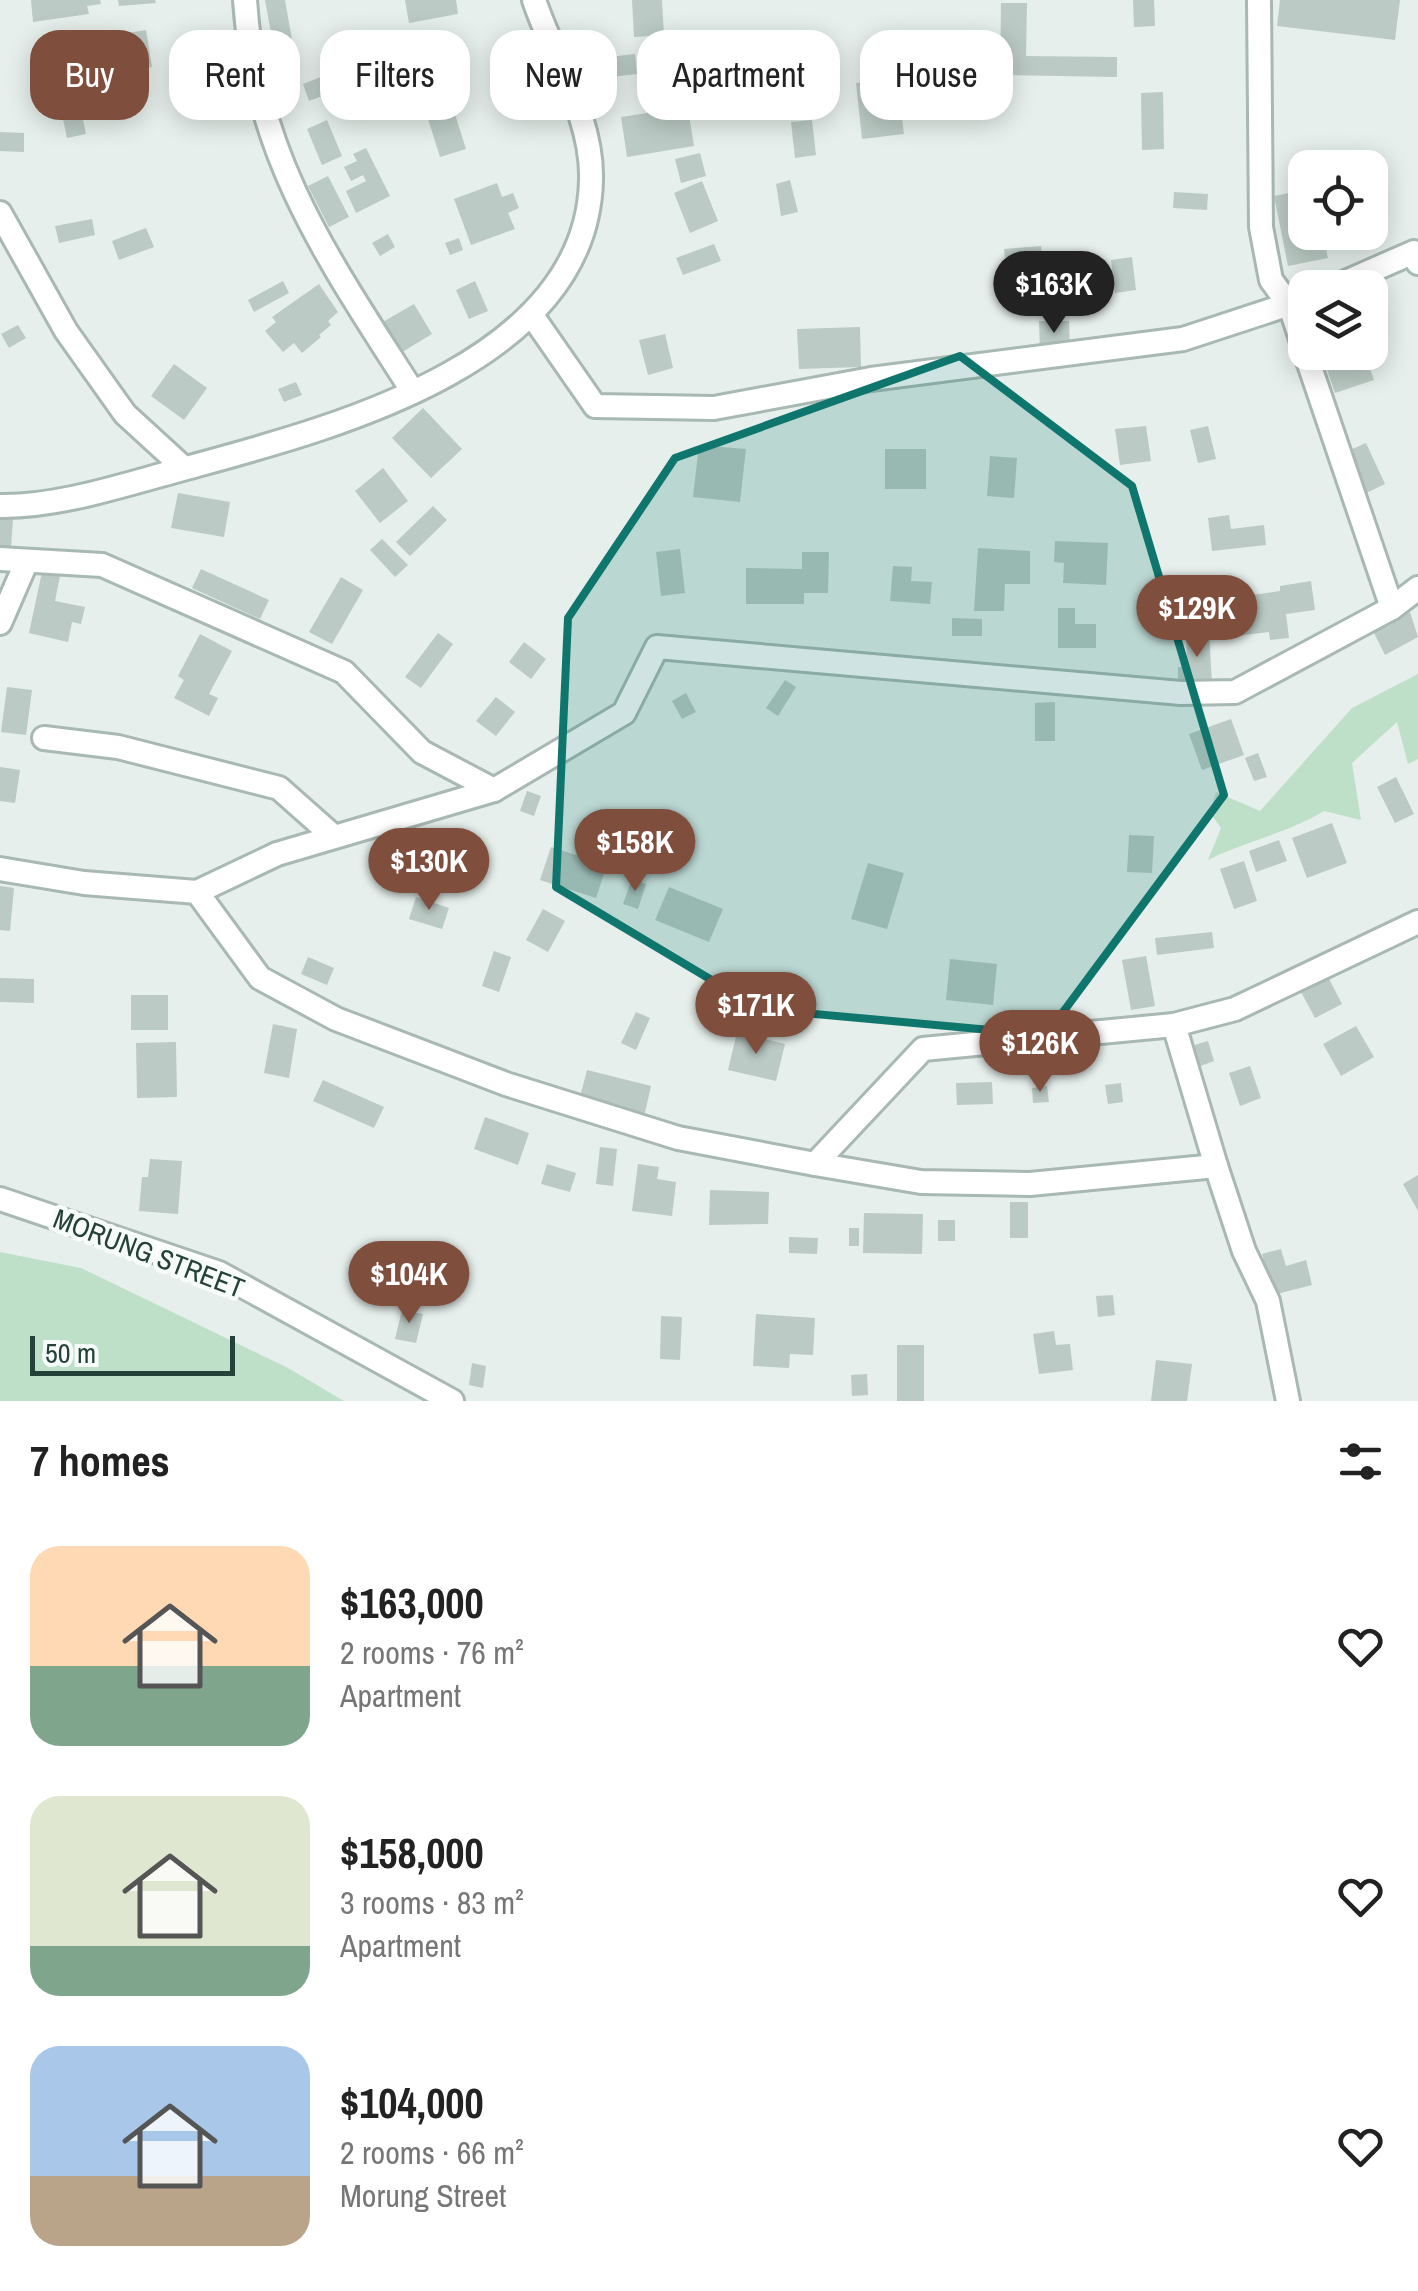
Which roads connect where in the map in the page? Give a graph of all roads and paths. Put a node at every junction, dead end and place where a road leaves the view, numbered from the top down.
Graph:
1 (246, 0) edge
2 (534, 0) edge
3 (1260, 0) edge
4 (2, 226) edge
5 (1417, 255) edge
6 (1378, 270) edge
7 (1288, 294) edge
8 (1288, 305) edge
9 (531, 314) junction
10 (1311, 370) edge
11 (413, 392) junction
12 (184, 468) junction
13 (0, 506) edge
14 (0, 559) edge
15 (26, 563) junction
16 (1418, 588) edge
17 (1392, 608) junction
18 (0, 623) edge
19 (44, 738) dead end
20 (494, 790) junction
21 (332, 834) junction
22 (0, 869) edge
23 (198, 892) junction
24 (1417, 926) edge
25 (1174, 1025) junction
26 (815, 1164) junction
27 (1216, 1166) junction
28 (0, 1199) edge
29 (452, 1401) edge
30 (1288, 1401) edge

1 - 11 street
2 - 9 street
3 - 7 street
4 - 12 street
5 - 6 street
8 - 9 street
9 - 11 street
10 - 17 street
11 - 12 street
12 - 13 street
14 - 15 street
15 - 18 street
15 - 20 street
16 - 17 street
17 - 20 street
19 - 21 street
20 - 21 street
21 - 23 street
22 - 23 street
23 - 26 street
24 - 25 street
25 - 26 street
25 - 27 street
26 - 27 street
27 - 30 street
28 - 29 street, MORUNG STREET

